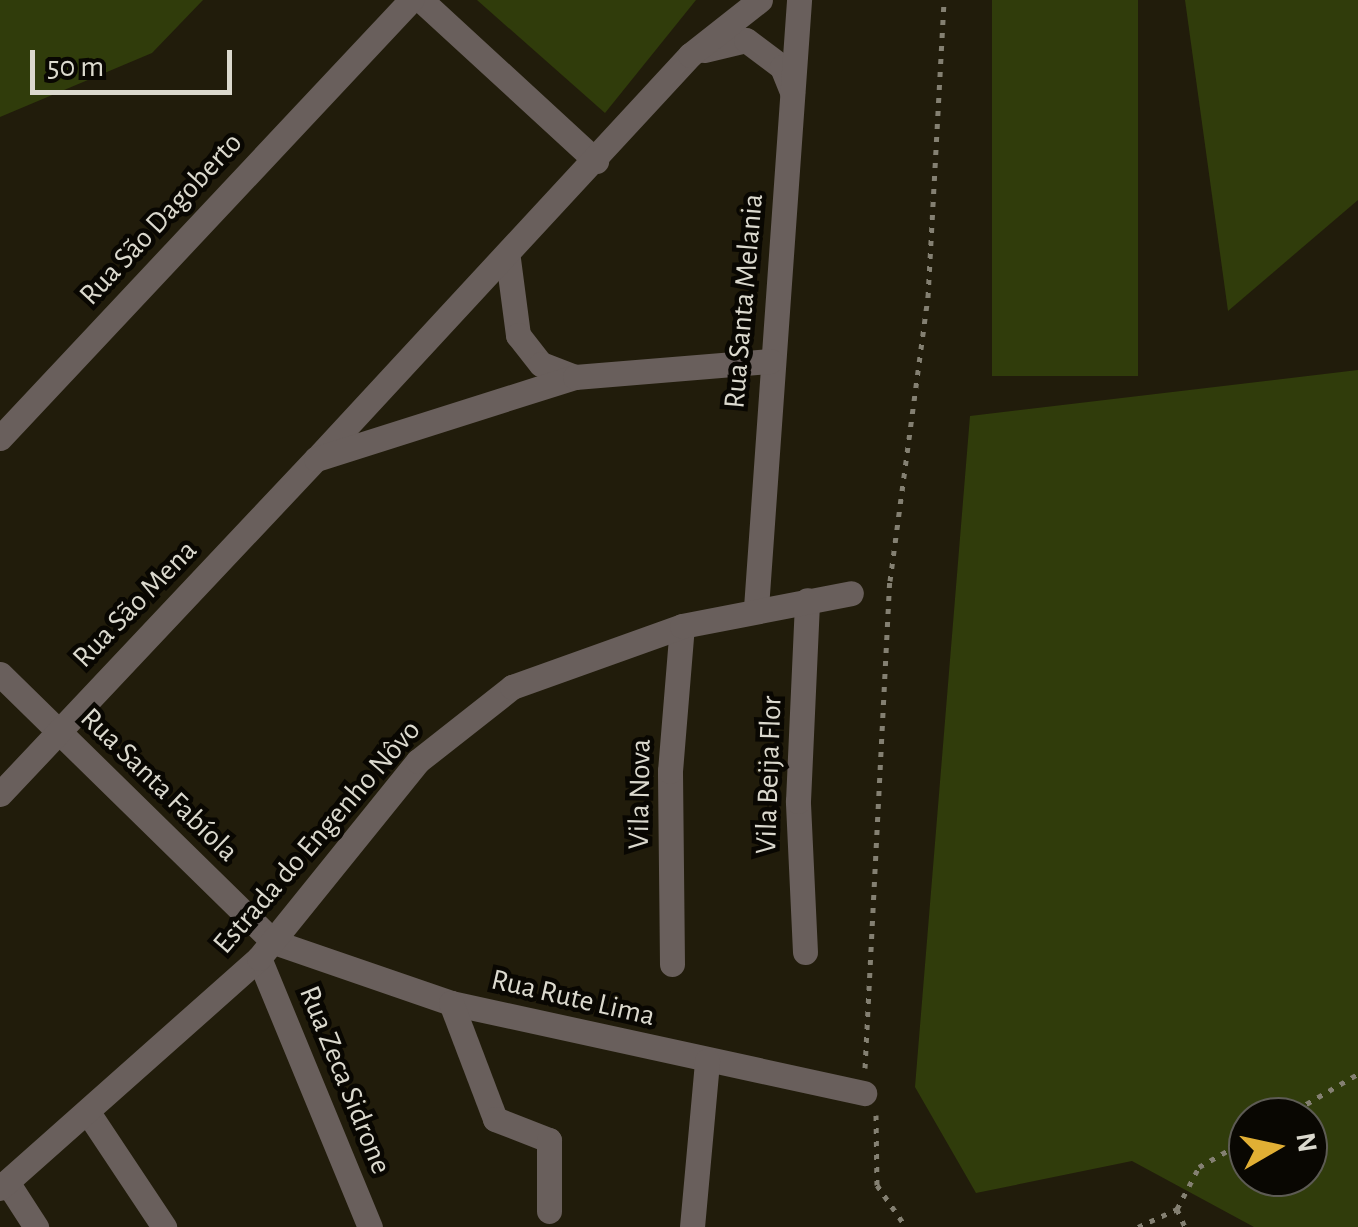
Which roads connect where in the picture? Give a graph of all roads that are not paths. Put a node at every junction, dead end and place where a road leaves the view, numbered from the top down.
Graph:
1 (411, 0) edge
2 (421, 0) edge
3 (760, 0) edge
4 (799, 0) edge
5 (690, 55) junction
6 (793, 94) junction
7 (596, 161) junction
8 (508, 258) junction
9 (770, 362) junction
10 (574, 377) junction
11 (0, 438) edge
12 (316, 458) junction
13 (851, 593) dead end
14 (808, 600) junction
15 (756, 608) junction
16 (682, 626) junction
17 (0, 674) edge
18 (58, 732) junction
19 (0, 794) edge
20 (267, 950) junction
21 (805, 952) dead end
22 (672, 964) dead end
23 (451, 1004) junction
24 (707, 1061) junction
25 (864, 1094) road end
26 (89, 1114) junction
27 (4, 1185) edge
28 (549, 1212) dead end
29 (36, 1227) edge
30 (164, 1227) edge
31 (370, 1227) edge
32 (692, 1227) edge

1 - 11 street, Rua São Dagoberto
2 - 7 street
3 - 5 street, Rua São Mena
4 - 6 street, Rua Santa Melania
5 - 6 street
5 - 7 street, Rua São Mena
6 - 9 street, Rua Santa Melania
7 - 8 street, Rua São Mena
8 - 10 street
8 - 12 street, Rua São Mena
9 - 10 street, Rua São Mena
9 - 15 street, Rua Santa Melania
10 - 12 street, Rua São Mena
12 - 18 street, Rua São Mena
13 - 14 street, Estrada do Engenho Nôvo
14 - 15 street, Estrada do Engenho Nôvo
14 - 21 street, Vila Beija Flor
15 - 16 street, Estrada do Engenho Nôvo
16 - 20 street, Estrada do Engenho Nôvo
16 - 22 street, Vila Nova
17 - 18 street, Rua Santa Fabíola
18 - 19 street, Rua São Mena
18 - 20 street, Rua Santa Fabíola
20 - 23 street, Rua Rute Lima
20 - 26 street, Estrada do Engenho Nôvo
20 - 31 street, Rua Zeca Sidrone
23 - 24 street, Rua Rute Lima
23 - 28 street
24 - 25 street, Rua Rute Lima
24 - 32 street
26 - 27 street, Estrada do Engenho Nôvo
26 - 30 street
27 - 29 street

